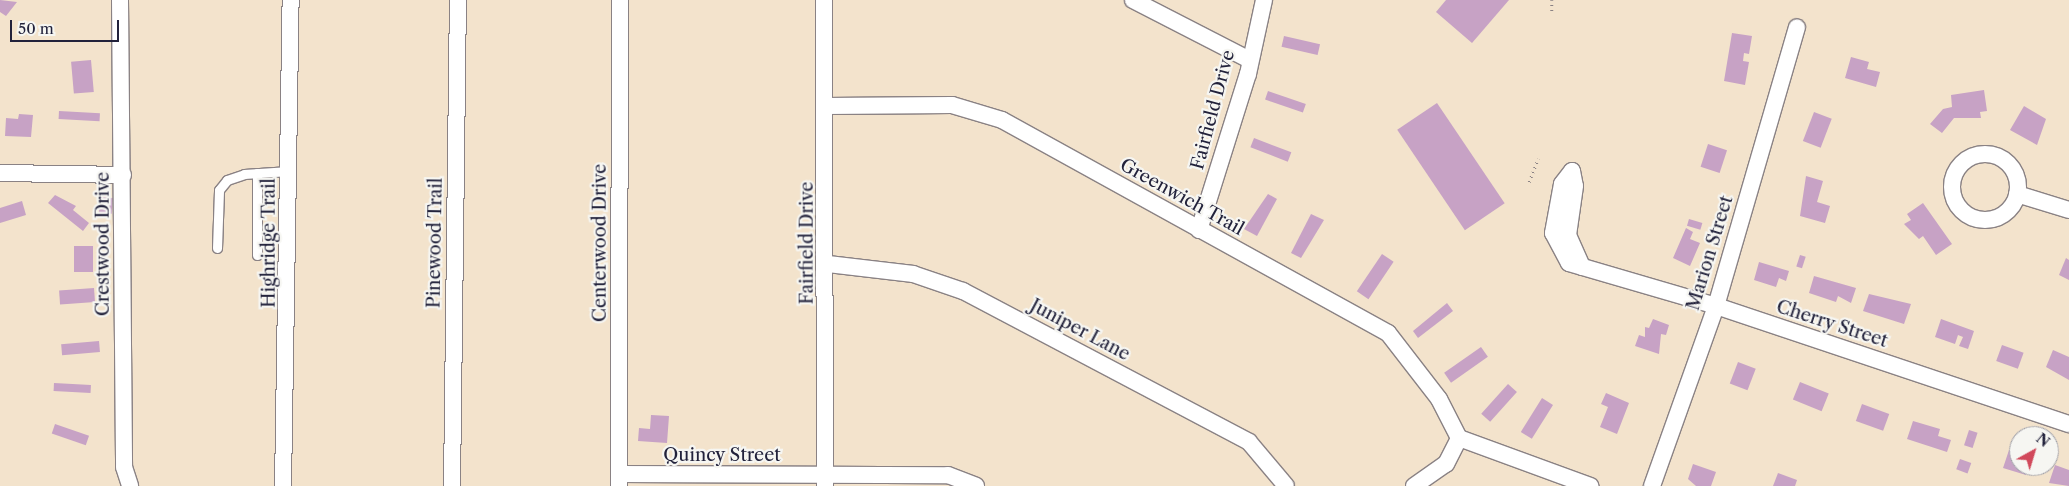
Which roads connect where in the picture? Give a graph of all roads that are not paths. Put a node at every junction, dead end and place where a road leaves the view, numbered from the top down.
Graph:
1 (120, 0) edge
2 (292, 0) edge
3 (458, 0) edge
4 (620, 0) edge
5 (824, 0) edge
6 (1133, 0) edge
7 (1264, 0) edge
8 (1797, 28) dead end
9 (1248, 59) junction
10 (826, 106) junction
11 (289, 171) junction
12 (0, 173) edge
13 (257, 173) junction
14 (123, 175) junction
15 (2017, 194) junction
16 (2069, 210) edge
17 (1199, 230) junction
18 (217, 248) dead end
19 (257, 255) dead end
20 (828, 264) junction
21 (1582, 266) junction
22 (1716, 306) junction
23 (2069, 424) edge
24 (1459, 438) junction
25 (620, 480) edge
26 (825, 481) edge
27 (130, 486) edge
28 (283, 486) edge
29 (452, 486) edge
30 (976, 486) edge
31 (1286, 486) edge
32 (1414, 486) edge
33 (1590, 486) edge
34 (1652, 486) edge

1 - 14 street, Crestwood Drive
2 - 11 street, Highridge Trail
3 - 29 street, Pinewood Trail
4 - 25 street, Centerwood Drive
5 - 10 street, Fairfield Drive
6 - 9 street
7 - 9 street, Fairfield Drive
8 - 22 street, Marion Street
9 - 17 street, Fairfield Drive
10 - 17 street, Greenwich Trail
10 - 20 street, Fairfield Drive
11 - 13 lane
11 - 28 street, Highridge Trail
12 - 14 street
13 - 18 lane
13 - 19 lane
14 - 27 street, Crestwood Drive
15 - 15 street
15 - 16 street
17 - 24 street, Greenwich Trail
20 - 26 street, Fairfield Drive
20 - 31 street, Juniper Lane
21 - 21 street, Cherry Street
21 - 22 street, Cherry Street
22 - 23 street, Cherry Street
22 - 34 street, Marion Street
24 - 32 street
24 - 33 street
25 - 26 street, Quincy Street
26 - 30 street, Quincy Street

